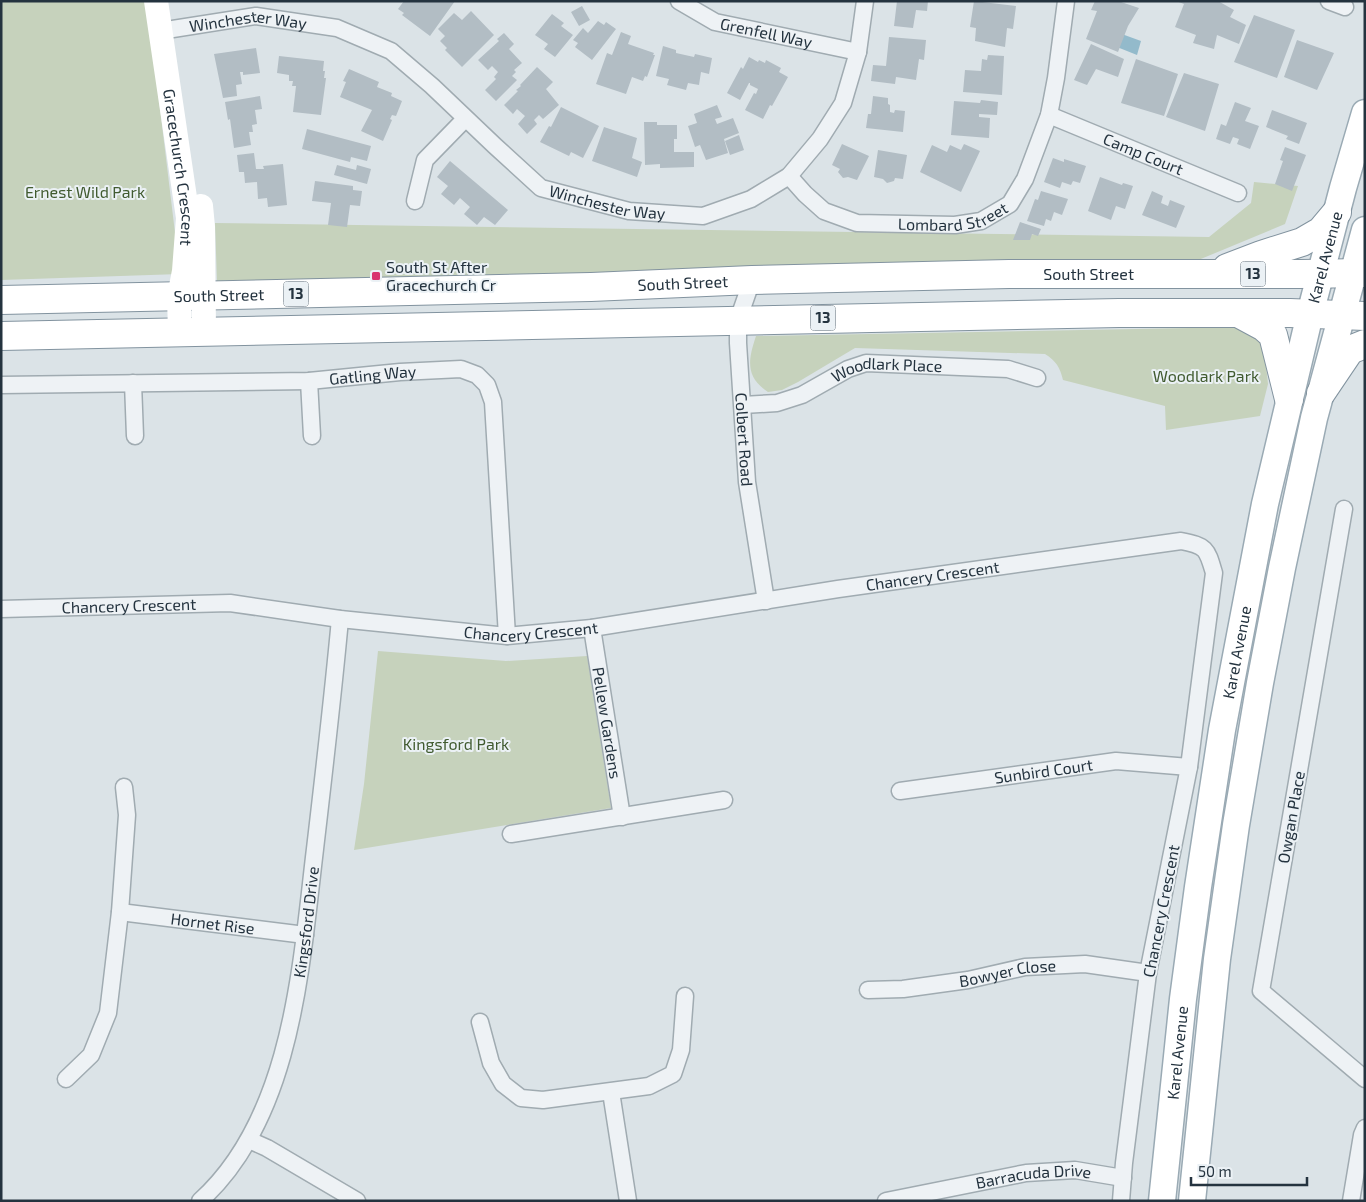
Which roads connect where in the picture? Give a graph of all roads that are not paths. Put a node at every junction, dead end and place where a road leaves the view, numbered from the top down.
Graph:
1 (156, 1) edge
2 (171, 1) edge
3 (679, 1) edge
4 (865, 1) edge
5 (1066, 1) edge
6 (1329, 1) edge
7 (1345, 7) dead end
8 (168, 30) junction
9 (858, 52) junction
10 (1365, 113) edge
11 (1049, 115) junction
12 (465, 119) junction
13 (789, 176) junction
14 (1238, 193) dead end
15 (415, 201) dead end
16 (1337, 212) junction
17 (1365, 230) edge
18 (1214, 273) junction
19 (1359, 273) edge
20 (1320, 274) junction
21 (752, 280) junction
22 (192, 297) junction
23 (1, 300) edge
24 (1238, 313) junction
25 (1310, 314) junction
26 (1353, 316) edge
27 (738, 320) junction
28 (192, 332) junction
29 (1, 336) edge
30 (1365, 344) edge
31 (1037, 378) dead end
32 (310, 381) junction
33 (133, 382) junction
34 (1, 385) edge
35 (1321, 393) junction
36 (1289, 399) junction
37 (743, 405) junction
38 (135, 436) dead end
39 (312, 436) dead end
40 (1344, 509) dead end
41 (766, 601) junction
42 (1, 609) edge
43 (340, 619) junction
44 (592, 628) junction
45 (507, 636) junction
46 (1189, 767) junction
47 (124, 788) dead end
48 (900, 791) dead end
49 (724, 800) dead end
50 (622, 817) junction
51 (511, 834) dead end
52 (120, 912) junction
53 (305, 935) junction
54 (1148, 973) junction
55 (868, 990) dead end
56 (685, 996) dead end
57 (480, 1022) dead end
58 (66, 1079) dead end
59 (1365, 1079) edge
60 (611, 1092) junction
61 (1365, 1128) edge
62 (249, 1140) junction
63 (1123, 1178) junction
64 (1356, 1195) edge
65 (200, 1201) edge
66 (357, 1201) edge
67 (628, 1201) edge
68 (886, 1201) edge
69 (1122, 1201) edge
70 (1162, 1201) edge
71 (1192, 1201) edge

1 - 8 street, Gracechurch Crescent
2 - 8 street, Gracechurch Crescent
3 - 9 street, Grenfell Way
4 - 9 street, Winchester Way
5 - 11 street, Lombard Street
6 - 7 street
8 - 12 street, Winchester Way
8 - 22 street, Gracechurch Crescent
9 - 13 street, Winchester Way
10 - 16 main road, Karel Avenue
11 - 13 street, Lombard Street
11 - 14 street, Camp Court
12 - 13 street, Winchester Way
12 - 15 street
16 - 18 highway
16 - 20 main road, Karel Avenue
17 - 19 main road, Karel Avenue
18 - 20 highway, South Street / 13
18 - 21 highway, South Street / 13
19 - 20 highway, South Street / 13
19 - 26 main road, Karel Avenue
20 - 25 main road, Karel Avenue
21 - 22 highway, South Street / 13
21 - 27 street, Colbert Road
22 - 23 highway, South Street / 13
22 - 28 street, Gracechurch Crescent
24 - 25 highway, 13
24 - 27 highway, 13
24 - 36 highway
25 - 26 highway, 13
25 - 36 main road, Karel Avenue
26 - 35 main road, Karel Avenue
27 - 28 highway, 13
27 - 37 street, Colbert Road
28 - 29 highway, 13
30 - 35 highway
31 - 37 street, Woodlark Place
32 - 33 street, Gatling Way
32 - 39 street
32 - 45 street, Gatling Way
33 - 34 street, Gatling Way
33 - 38 street
35 - 71 main road, Karel Avenue
36 - 70 main road, Karel Avenue
37 - 41 street, Colbert Road
40 - 59 street, Owgan Place
41 - 44 street, Chancery Crescent
41 - 46 street, Chancery Crescent
42 - 43 street, Chancery Crescent
43 - 45 street, Chancery Crescent
43 - 53 street, Kingsford Drive
44 - 45 street, Chancery Crescent
44 - 50 street, Pellew Gardens
46 - 48 street, Sunbird Court
46 - 54 street, Chancery Crescent
47 - 52 street
49 - 50 street
50 - 51 street
52 - 53 street, Hornet Rise
52 - 58 street
53 - 62 street, Kingsford Drive
54 - 55 street, Bowyer Close
54 - 63 street, Chancery Crescent
56 - 60 street
57 - 60 street
60 - 67 street
61 - 64 street
62 - 65 street, Kingsford Drive
62 - 66 street
63 - 68 street, Barracuda Drive
63 - 69 street, Chancery Crescent

